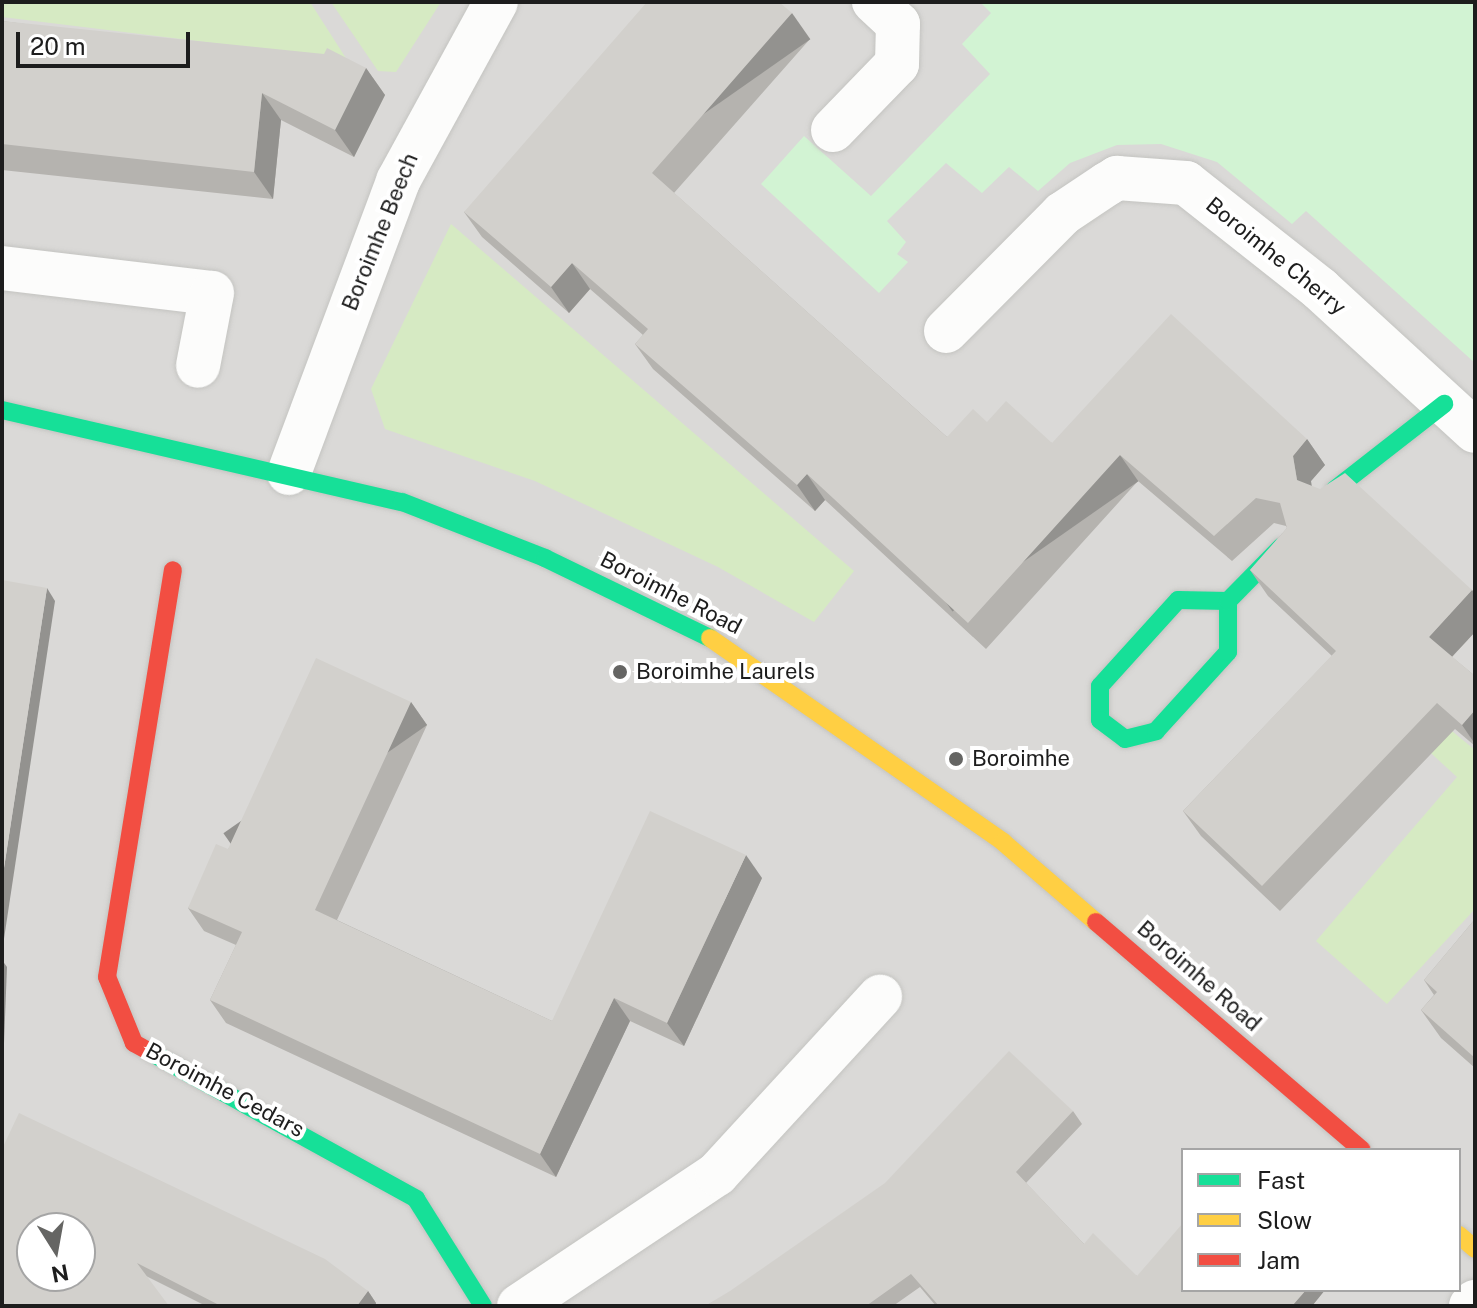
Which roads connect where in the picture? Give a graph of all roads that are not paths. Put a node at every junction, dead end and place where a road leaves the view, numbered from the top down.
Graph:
1 (496, 2) edge
2 (874, 2) edge
3 (833, 130) dead end
4 (2, 268) edge
5 (946, 331) dead end
6 (198, 366) dead end
7 (2, 410) edge
8 (1459, 418) edge
9 (289, 473) junction
10 (1334, 490) edge
11 (1281, 547) edge
12 (173, 570) dead end
13 (1228, 601) junction
14 (880, 997) dead end
15 (1360, 1148) edge
16 (483, 1306) edge
17 (519, 1306) edge

1 - 9 street, Boroimhe Beech
2 - 3 street
4 - 6 street
5 - 8 street, Boroimhe Cherry
7 - 9 street, Boroimhe Road
8 - 10 street, Boroimhe Cherry
9 - 15 street, Boroimhe Road
11 - 13 street
12 - 16 street, Boroimhe Cedars
13 - 13 street
14 - 17 street

